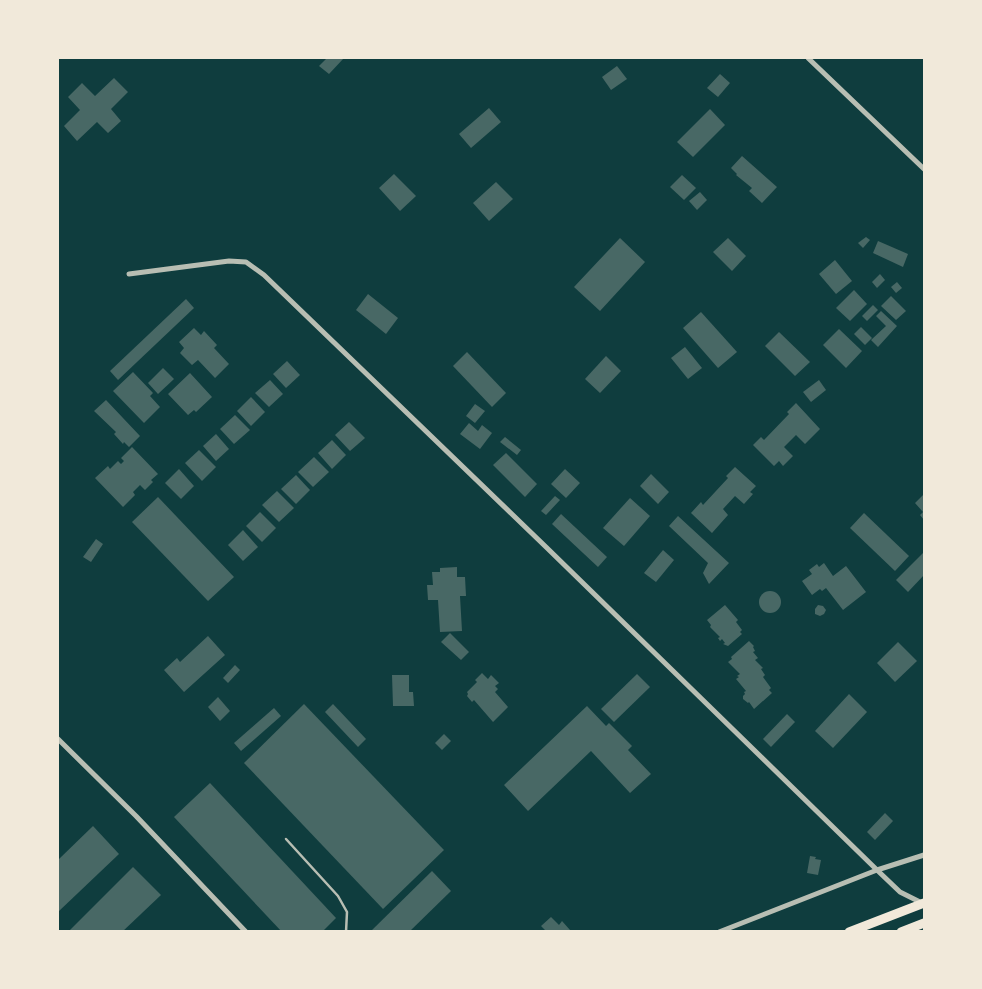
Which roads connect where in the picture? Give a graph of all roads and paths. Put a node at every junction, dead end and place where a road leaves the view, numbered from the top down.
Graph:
1 (808, 58) edge
2 (924, 169) edge
3 (129, 274) dead end
4 (58, 739) edge
5 (286, 839) dead end
6 (924, 856) edge
7 (877, 870) junction
8 (923, 903) edge
9 (924, 923) edge
10 (246, 932) edge
11 (346, 932) edge
12 (719, 932) edge
13 (849, 932) edge
14 (901, 932) edge

1 - 2 street
3 - 7 street
4 - 10 street
5 - 11 lane
6 - 7 street
7 - 8 street
7 - 12 street
8 - 13 main road
9 - 14 main road

